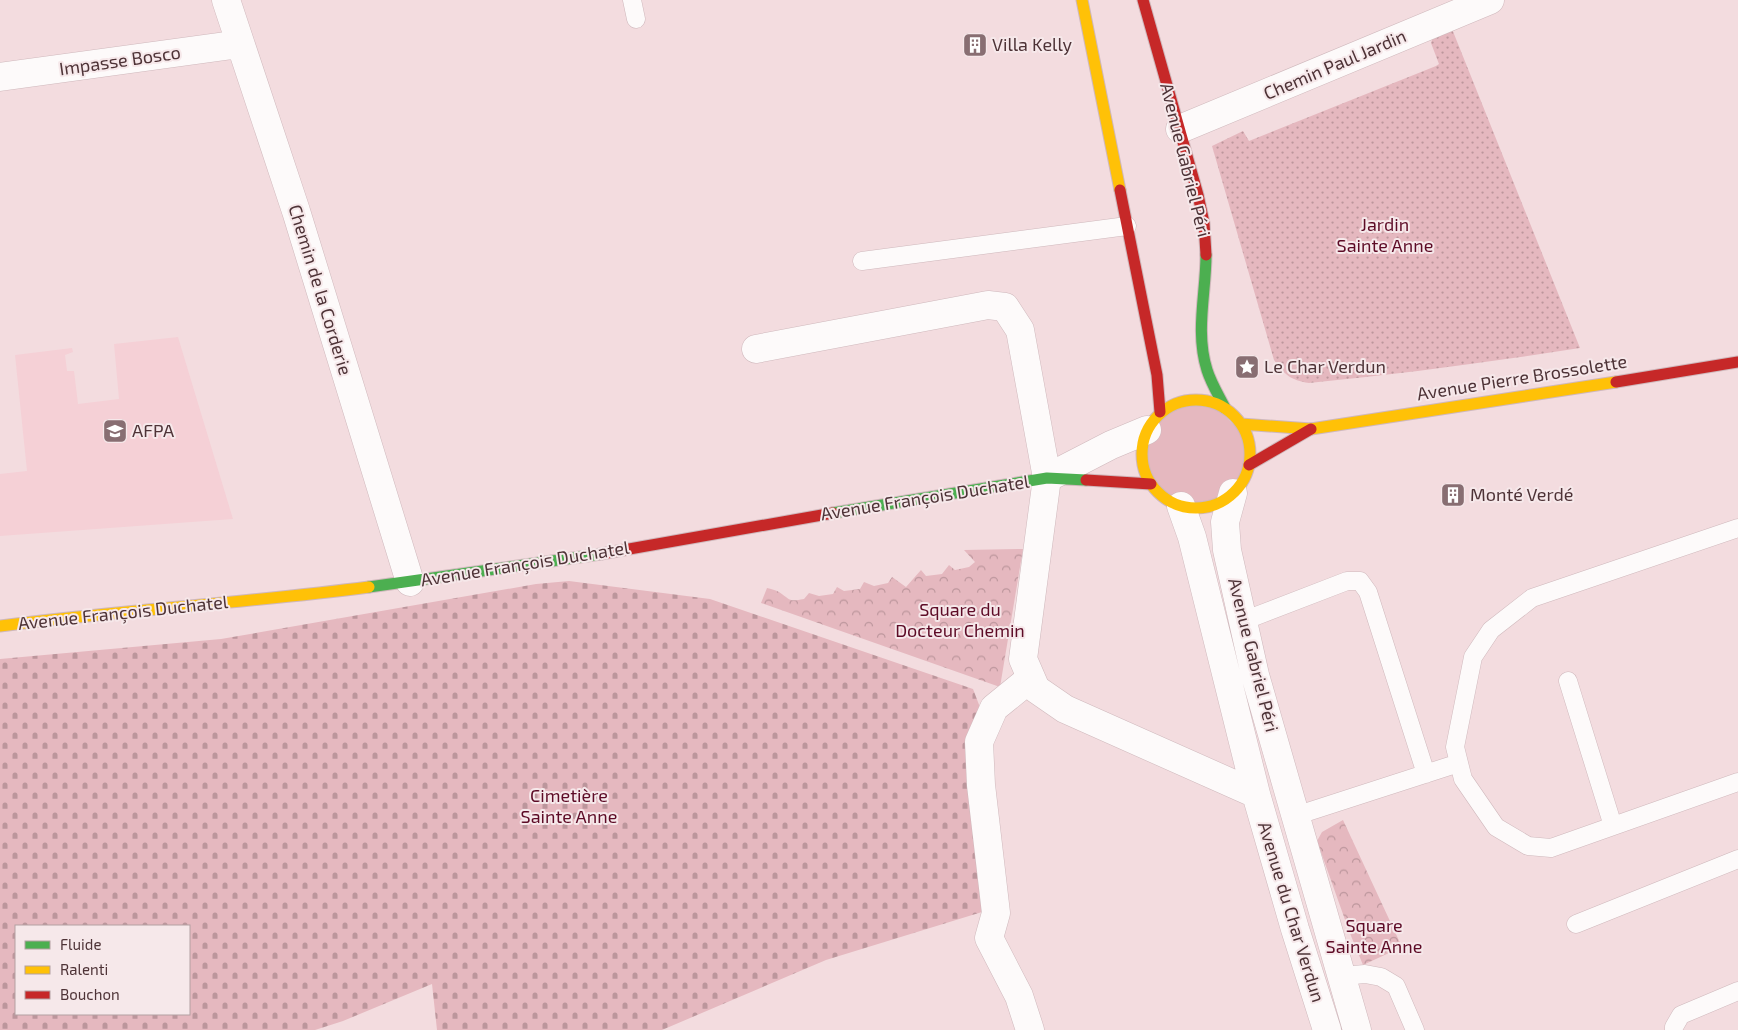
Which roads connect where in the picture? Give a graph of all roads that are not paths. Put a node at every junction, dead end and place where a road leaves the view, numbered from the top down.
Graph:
1 (226, 0) edge
2 (632, 0) edge
3 (1082, 0) edge
4 (1143, 0) edge
5 (1490, 0) edge
6 (636, 19) dead end
7 (240, 44) junction
8 (0, 77) edge
9 (1180, 129) junction
10 (1127, 226) junction
11 (862, 260) dead end
12 (756, 349) dead end
13 (1738, 362) edge
14 (1225, 408) junction
15 (1154, 421) junction
16 (1241, 424) junction
17 (1311, 429) junction
18 (1248, 465) junction
19 (1047, 478) junction
20 (1151, 484) junction
21 (1233, 493) junction
22 (1181, 506) junction
23 (1738, 528) edge
24 (410, 582) junction
25 (1243, 621) junction
26 (0, 626) edge
27 (1031, 678) junction
28 (1568, 681) dead end
29 (1459, 763) junction
30 (1426, 774) junction
31 (1738, 782) edge
32 (1256, 794) junction
33 (1296, 816) junction
34 (1265, 826) junction
35 (1613, 826) junction
36 (1738, 860) edge
37 (1576, 924) dead end
38 (1342, 976) junction
39 (1738, 991) edge
40 (1030, 1030) edge
41 (1327, 1030) edge
42 (1357, 1030) edge
43 (1415, 1030) edge
44 (1674, 1030) edge

1 - 7 street, Chemin de la Corderie
2 - 6 lane
3 - 10 main road
4 - 9 main road, Avenue Gabriel Péri
5 - 9 street, Chemin Paul Jardin
7 - 8 street, Impasse Bosco
7 - 24 street, Chemin de la Corderie
9 - 14 main road, Avenue Gabriel Péri
10 - 11 lane
10 - 15 main road
12 - 19 street
13 - 17 main road, Avenue Pierre Brossolette
14 - 15 main road
14 - 16 main road
15 - 19 street, Avenue François Duchatel
15 - 20 main road
16 - 17 main road, Avenue Pierre Brossolette
16 - 18 main road
17 - 18 main road, Avenue Pierre Brossolette
18 - 21 main road
19 - 20 main road, Avenue François Duchatel
19 - 24 main road, Avenue François Duchatel
19 - 27 street
20 - 22 main road
21 - 22 main road
21 - 25 street, Avenue Gabriel Péri
22 - 32 street, Avenue Gabriel Péri
23 - 29 lane
24 - 26 main road, Avenue François Duchatel
25 - 30 lane
25 - 33 street, Avenue Gabriel Péri
27 - 32 street
27 - 40 street
28 - 35 lane
29 - 30 lane
29 - 35 lane
30 - 33 lane
31 - 35 lane
32 - 34 street, Avenue du Char Verdun
33 - 34 street
33 - 38 street, Avenue du Char Verdun
34 - 41 street, Avenue du Char Verdun
36 - 37 lane
38 - 42 street, Avenue du Char Verdun
38 - 43 lane
39 - 44 lane

